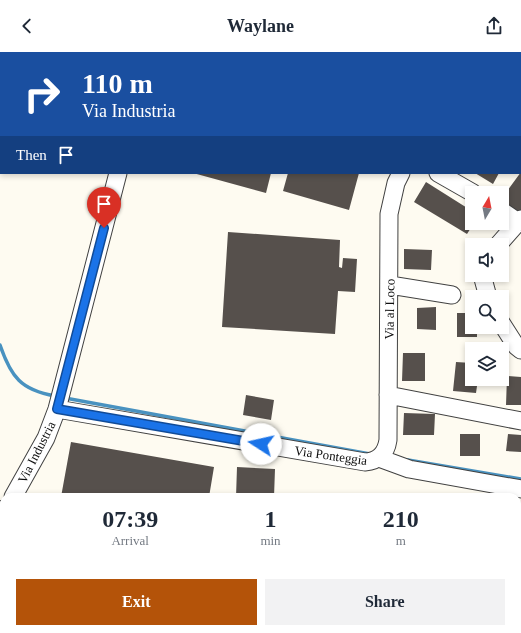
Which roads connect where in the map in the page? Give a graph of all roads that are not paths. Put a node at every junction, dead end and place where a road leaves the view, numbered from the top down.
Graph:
1 (118, 174) edge
2 (400, 174) edge
3 (440, 174) edge
4 (465, 188) edge
5 (509, 215) edge
6 (520, 221) edge
7 (504, 238) edge
8 (390, 285) junction
9 (452, 295) dead end
10 (508, 334) edge
11 (521, 350) edge
12 (388, 395) junction
13 (59, 401) junction
14 (521, 421) edge
15 (383, 453) junction
16 (521, 488) edge
17 (15, 493) edge

1 - 13 street, Via Industria
2 - 8 street, Via al Loco
3 - 4 street
5 - 6 street
6 - 7 street
8 - 9 street
8 - 12 street, Via al Loco
10 - 11 street
12 - 14 street
12 - 15 street, Via al Loco
13 - 15 street, Via Ponteggia
13 - 17 street, Via Industria
15 - 16 street

